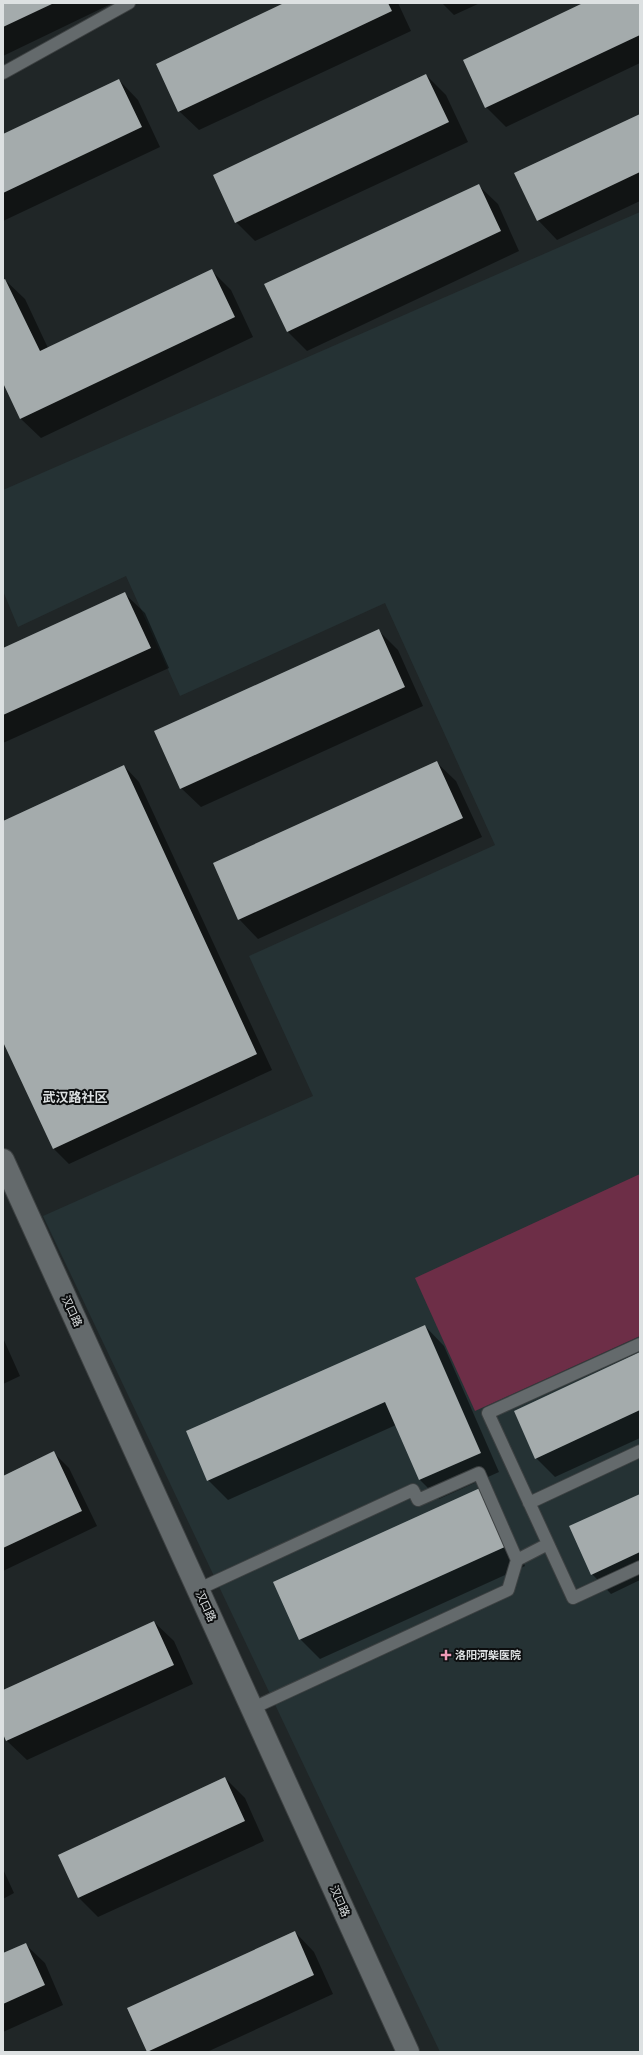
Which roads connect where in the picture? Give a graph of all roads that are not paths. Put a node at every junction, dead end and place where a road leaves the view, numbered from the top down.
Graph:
1 (129, 3) edge
2 (3, 74) edge
3 (3, 1160) edge
4 (640, 1344) edge
5 (640, 1451) edge
6 (529, 1502) junction
7 (548, 1544) junction
8 (517, 1560) junction
9 (640, 1567) edge
10 (199, 1589) junction
11 (253, 1708) junction
12 (408, 2052) edge

1 - 2 lane
3 - 10 street, 汉口路
4 - 6 lane
5 - 6 lane
6 - 7 lane
7 - 8 lane
7 - 9 lane
8 - 10 lane
8 - 11 lane
10 - 11 street, 汉口路
11 - 12 street, 汉口路

